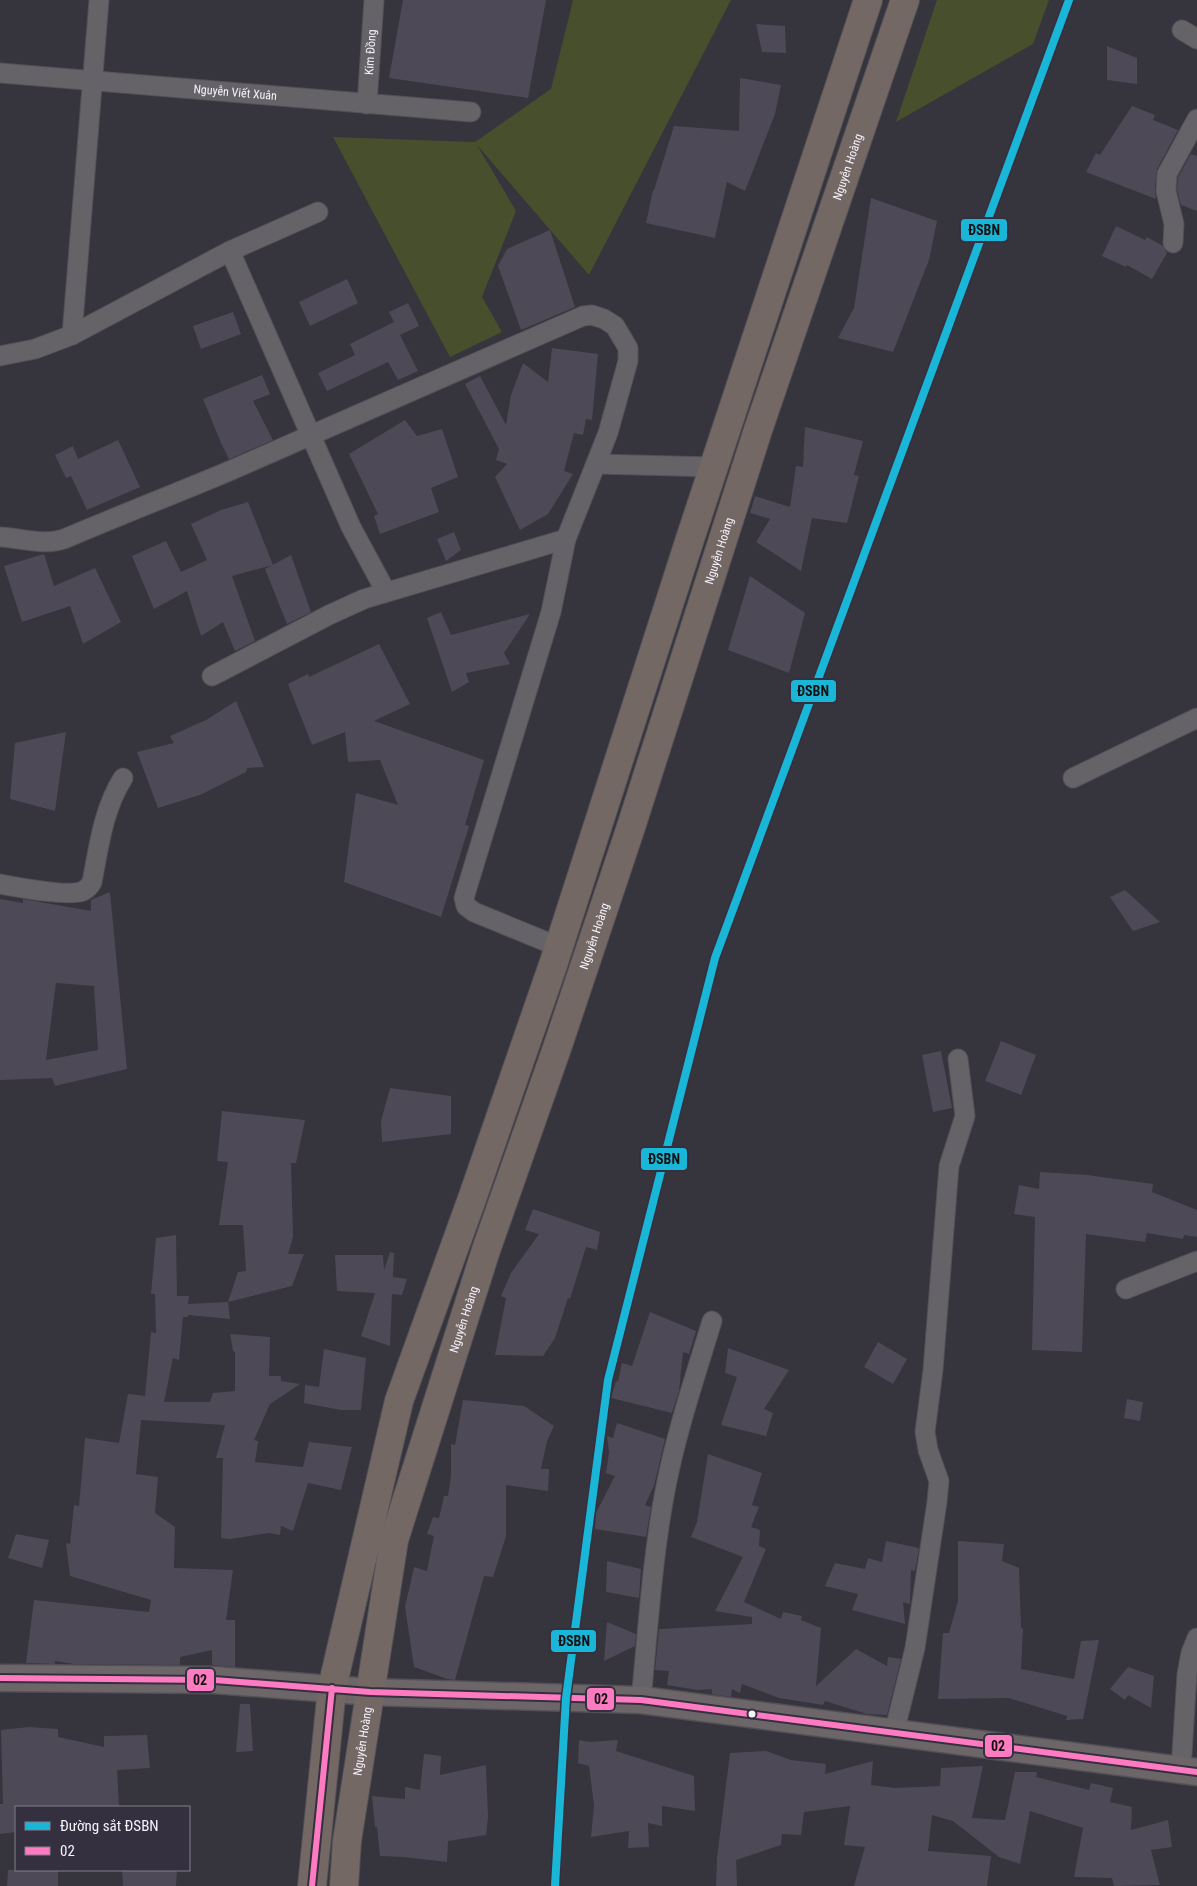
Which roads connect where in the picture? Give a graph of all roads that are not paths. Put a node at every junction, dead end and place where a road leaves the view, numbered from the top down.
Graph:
1 (99, 0) edge
2 (374, 0) edge
3 (868, 0) edge
4 (905, 0) edge
5 (0, 74) edge
6 (91, 82) junction
7 (367, 104) junction
8 (471, 112) dead end
9 (1197, 119) edge
10 (318, 212) dead end
11 (1173, 243) dead end
12 (230, 251) junction
13 (72, 335) junction
14 (0, 356) edge
15 (310, 434) junction
16 (596, 464) junction
17 (714, 467) junction
18 (0, 537) edge
19 (566, 539) junction
20 (386, 592) junction
21 (212, 676) dead end
22 (1197, 718) edge
23 (123, 778) dead end
24 (1073, 778) dead end
25 (0, 884) edge
26 (559, 947) junction
27 (958, 1059) dead end
28 (1197, 1261) edge
29 (1126, 1288) dead end
30 (712, 1321) dead end
31 (1197, 1638) edge
32 (0, 1678) edge
33 (332, 1688) junction
34 (370, 1692) junction
35 (641, 1700) junction
36 (894, 1732) junction
37 (1189, 1771) edge
38 (312, 1886) edge
39 (344, 1886) edge

1 - 6 street
2 - 7 street, Kim Đồng
3 - 17 highway
4 - 34 highway, Nguyễn Hoàng
5 - 6 street, Nguyễn Viết Xuân
6 - 7 street, Nguyễn Viết Xuân
6 - 13 street
7 - 8 street, Nguyễn Viết Xuân
9 - 11 street
10 - 12 street
12 - 13 street
12 - 15 street
13 - 14 street
15 - 16 street
15 - 18 street
15 - 20 street
16 - 17 street
16 - 19 street
17 - 26 highway
19 - 20 street
19 - 26 street
20 - 21 street
22 - 24 street
23 - 25 street
26 - 33 highway
27 - 36 street
28 - 29 street
30 - 35 street
31 - 37 street
32 - 33 main road
33 - 34 main road
33 - 38 highway
34 - 35 main road
34 - 39 highway, Nguyễn Hoàng
35 - 36 main road
36 - 37 main road

